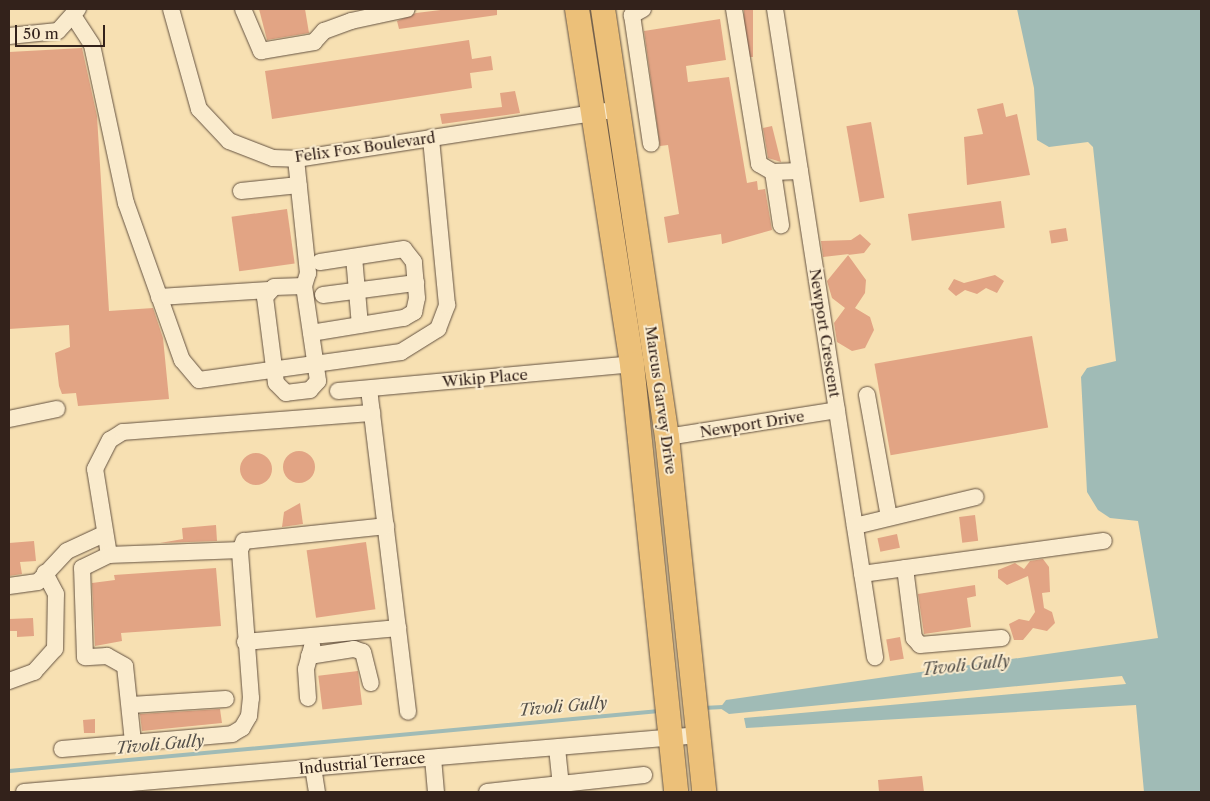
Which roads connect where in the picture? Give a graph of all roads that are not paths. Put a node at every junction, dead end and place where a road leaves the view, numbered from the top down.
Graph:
1 (171, 9) edge
2 (243, 9) edge
3 (407, 9) edge
4 (577, 9) edge
5 (604, 9) edge
6 (643, 9) edge
7 (734, 9) edge
8 (775, 9) edge
9 (76, 13) edge
10 (9, 36) edge
11 (620, 109) junction
12 (593, 114) junction
13 (431, 138) junction
14 (651, 144) dead end
15 (296, 159) junction
16 (800, 171) junction
17 (773, 172) junction
18 (299, 186) junction
19 (241, 191) dead end
20 (781, 225) dead end
21 (354, 257) junction
22 (320, 262) dead end
23 (416, 283) junction
24 (304, 286) junction
25 (269, 290) junction
26 (357, 291) junction
27 (323, 295) dead end
28 (159, 297) junction
29 (360, 325) junction
30 (311, 333) junction
31 (632, 364) junction
32 (316, 366) junction
33 (274, 371) junction
34 (369, 388) junction
35 (338, 391) dead end
36 (867, 395) dead end
37 (58, 409) dead end
38 (837, 410) junction
39 (372, 414) junction
40 (9, 419) edge
41 (667, 437) junction
42 (976, 497) dead end
43 (889, 517) junction
44 (386, 526) junction
45 (854, 526) junction
46 (104, 534) junction
47 (1104, 541) dead end
48 (240, 550) junction
49 (109, 555) junction
50 (905, 568) junction
51 (45, 573) junction
52 (862, 574) junction
53 (9, 586) edge
54 (398, 628) junction
55 (316, 636) junction
56 (1002, 638) dead end
57 (246, 642) junction
58 (309, 656) junction
59 (875, 657) dead end
60 (9, 681) edge
61 (371, 683) dead end
62 (308, 698) dead end
63 (226, 699) dead end
64 (131, 705) junction
65 (408, 712) dead end
66 (698, 716) junction
67 (672, 739) junction
68 (133, 742) junction
69 (556, 748) junction
70 (62, 749) dead end
71 (433, 758) junction
72 (313, 767) junction
73 (644, 775) dead end
74 (561, 784) junction
75 (115, 788) edge
76 (24, 792) edge
77 (317, 792) edge
78 (436, 792) edge
79 (487, 792) edge
80 (676, 792) edge
81 (704, 792) edge

1 - 15 street, Felix Fox Boulevard
2 - 3 street
4 - 12 highway, Marcus Garvey Drive
5 - 11 highway, Marcus Garvey Drive
6 - 14 street
7 - 17 street
8 - 16 street, Newport Crescent
9 - 10 street
9 - 28 street
11 - 12 street, Felix Fox Boulevard
11 - 41 highway, Marcus Garvey Drive
12 - 13 street, Felix Fox Boulevard
12 - 31 highway, Marcus Garvey Drive
13 - 15 street, Felix Fox Boulevard
13 - 32 street
15 - 18 street
16 - 17 street
16 - 38 street, Newport Crescent
17 - 20 street
18 - 19 street
18 - 24 street
21 - 22 street
21 - 23 street
21 - 26 street
23 - 26 street
23 - 29 street
24 - 25 street
24 - 30 street
25 - 28 street
25 - 33 street
26 - 27 street
26 - 29 street
28 - 33 street
29 - 30 street
30 - 32 street
31 - 34 street, Wikip Place
31 - 67 highway, Marcus Garvey Drive
32 - 33 street
32 - 33 street
34 - 35 street, Wikip Place
34 - 39 street
36 - 43 street
37 - 40 street
38 - 41 street, Newport Drive
38 - 45 street, Newport Crescent
39 - 44 street
39 - 46 street
41 - 66 highway, Marcus Garvey Drive
42 - 43 street
43 - 45 street
44 - 48 street
44 - 54 street
45 - 52 street, Newport Crescent
46 - 49 street
46 - 51 street
47 - 50 street
48 - 49 street
48 - 57 street
49 - 64 street
50 - 52 street
50 - 56 street
51 - 53 street
51 - 60 street
52 - 59 street, Newport Crescent
54 - 55 street
54 - 65 street
55 - 57 street
55 - 58 street
57 - 68 street
58 - 61 street
58 - 62 street
63 - 64 street
64 - 68 street
66 - 67 street, Industrial Terrace
66 - 81 highway, Marcus Garvey Drive
67 - 69 street, Industrial Terrace
67 - 80 highway, Marcus Garvey Drive
68 - 70 street
69 - 71 street, Industrial Terrace
69 - 74 street
71 - 72 street, Industrial Terrace
71 - 78 street
72 - 75 street, Industrial Terrace
72 - 77 street
73 - 74 street
74 - 79 street
75 - 76 street, Industrial Terrace

